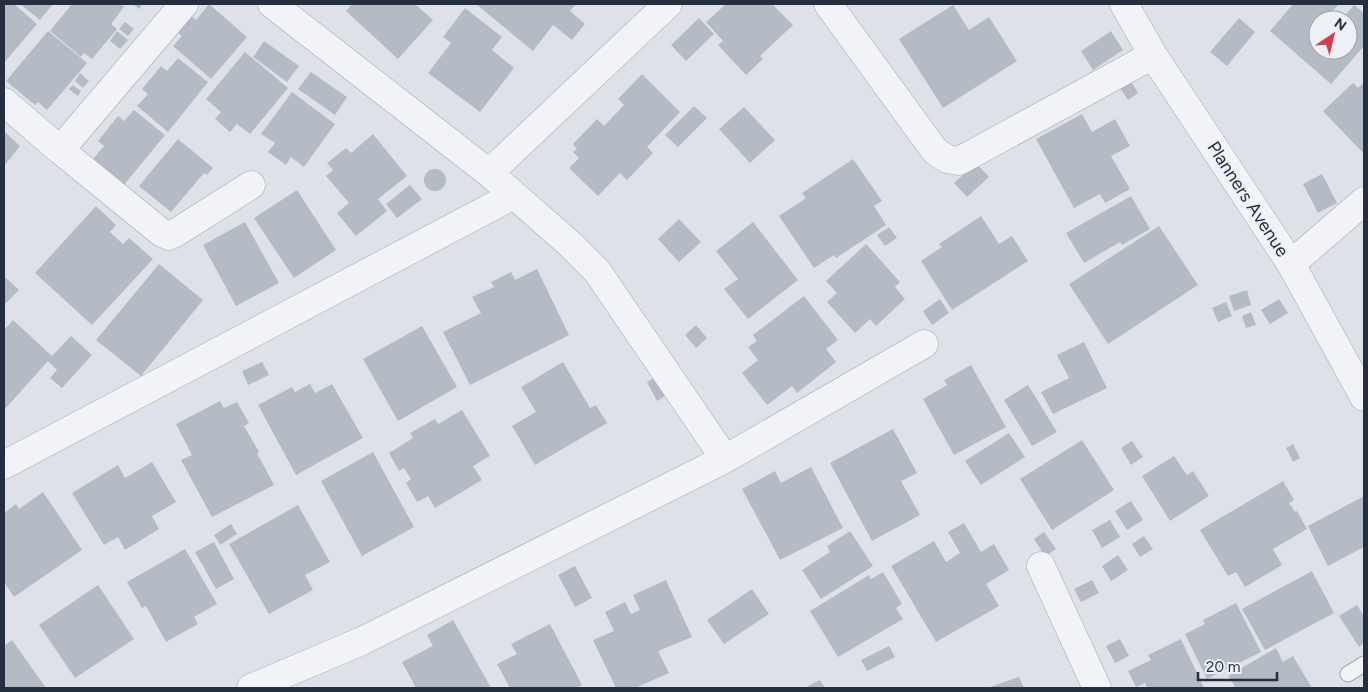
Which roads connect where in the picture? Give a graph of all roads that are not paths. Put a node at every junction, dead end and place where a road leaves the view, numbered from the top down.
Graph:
1 (184, 4) edge
2 (272, 4) edge
3 (668, 4) edge
4 (828, 4) edge
5 (1124, 4) edge
6 (1153, 54) junction
7 (4, 102) edge
8 (60, 150) junction
9 (490, 173) junction
10 (251, 186) dead end
11 (514, 196) junction
12 (1364, 201) edge
13 (1291, 264) junction
14 (924, 344) dead end
15 (1364, 397) edge
16 (726, 458) junction
17 (4, 464) edge
18 (1041, 566) dead end
19 (1364, 664) edge
20 (1348, 674) dead end
21 (250, 688) edge
22 (1097, 688) edge

1 - 8 street
2 - 9 street
3 - 9 street
4 - 6 street
5 - 6 street, Planners Avenue
6 - 13 street, Planners Avenue
7 - 8 street
8 - 10 street
9 - 11 street
11 - 16 street
11 - 17 street
12 - 13 street
13 - 15 street, Planners Avenue
14 - 16 street
16 - 21 street
18 - 22 street
19 - 20 lane

